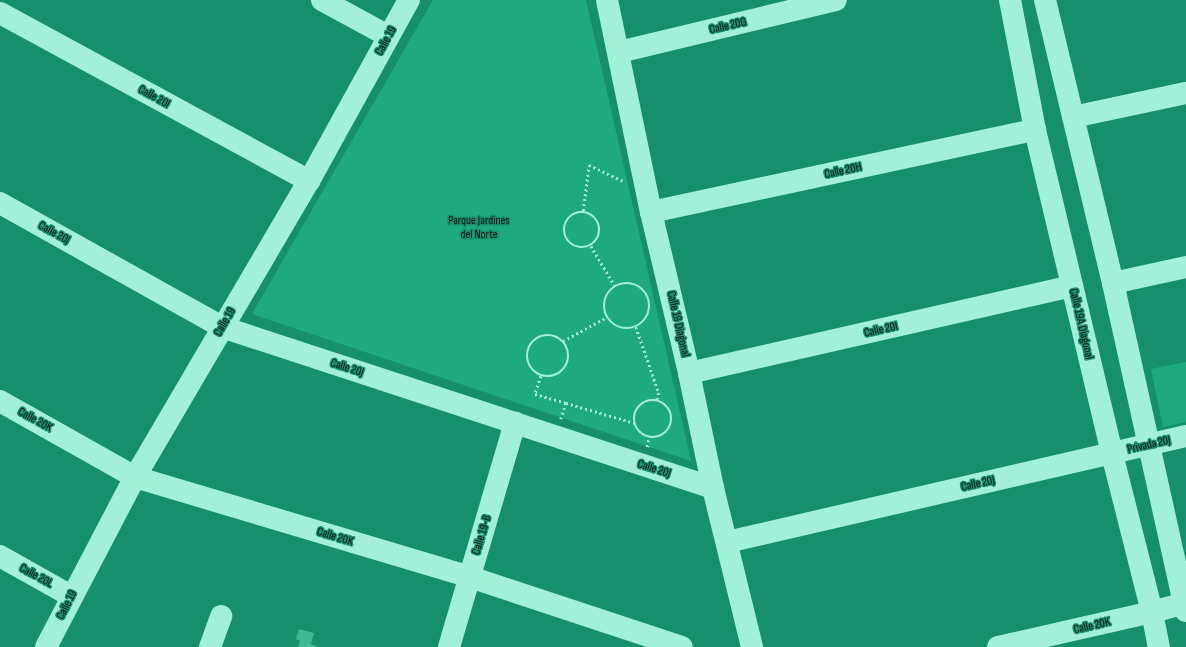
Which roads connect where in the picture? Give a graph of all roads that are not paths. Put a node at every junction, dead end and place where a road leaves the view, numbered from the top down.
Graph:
1 (322, 0) edge
2 (409, 0) edge
3 (607, 0) edge
4 (836, 0) edge
5 (1010, 0) edge
6 (1045, 0) edge
7 (0, 13) edge
8 (388, 36) junction
9 (619, 52) junction
10 (1186, 93) edge
11 (1073, 117) junction
12 (1035, 130) junction
13 (308, 181) junction
14 (649, 202) junction
15 (0, 203) edge
16 (1186, 267) edge
17 (1113, 283) junction
18 (1072, 286) junction
19 (222, 327) junction
20 (689, 373) junction
21 (0, 401) edge
22 (516, 423) junction
23 (1186, 436) edge
24 (1149, 444) junction
25 (1112, 454) junction
26 (135, 477) junction
27 (713, 488) junction
28 (727, 542) junction
29 (0, 556) edge
30 (470, 577) junction
31 (71, 596) junction
32 (1185, 606) edge
33 (1152, 612) junction
34 (221, 616) dead end
35 (46, 647) edge
36 (210, 647) edge
37 (449, 647) edge
38 (682, 647) edge
39 (752, 647) edge
40 (998, 647) edge
41 (1159, 647) edge

1 - 8 street
2 - 8 street, Calle 19
3 - 9 street, Calle 19 Diagonal
4 - 9 street, Calle 20G
5 - 12 street, Calle 19A Diagonal
6 - 11 street
7 - 13 street, Calle 20I
8 - 13 street, Calle 19
9 - 14 street, Calle 19 Diagonal
10 - 11 street
11 - 17 street
12 - 14 street, Calle 20H
12 - 18 street, Calle 19A Diagonal
13 - 19 street, Calle 19
14 - 20 street, Calle 19 Diagonal
15 - 19 street, Calle 20J
16 - 17 street
17 - 24 street
18 - 20 street, Calle 20I
18 - 25 street, Calle 19A Diagonal
19 - 22 street, Calle 20J
19 - 26 street, Calle 19
20 - 27 street, Calle 19 Diagonal
21 - 26 street, Calle 20K
22 - 27 street, Calle 20J
22 - 30 street, Calle 19-B
23 - 24 street, Privada 20J
24 - 25 street, Privada 20J
24 - 32 street
25 - 28 street, Calle 20J
25 - 33 street, Calle 19A Diagonal
26 - 30 street, Calle 20K
26 - 31 street, Calle 19
27 - 28 street, Calle 19 Diagonal
28 - 39 street, Calle 19 Diagonal
29 - 31 street, Calle 20L
30 - 37 street, Calle 19-B
30 - 38 street, Calle 20K
31 - 35 street, Calle 19
32 - 33 street, Calle 20K
33 - 40 street, Calle 20K
33 - 41 street, Calle 19A Diagonal
34 - 36 street

